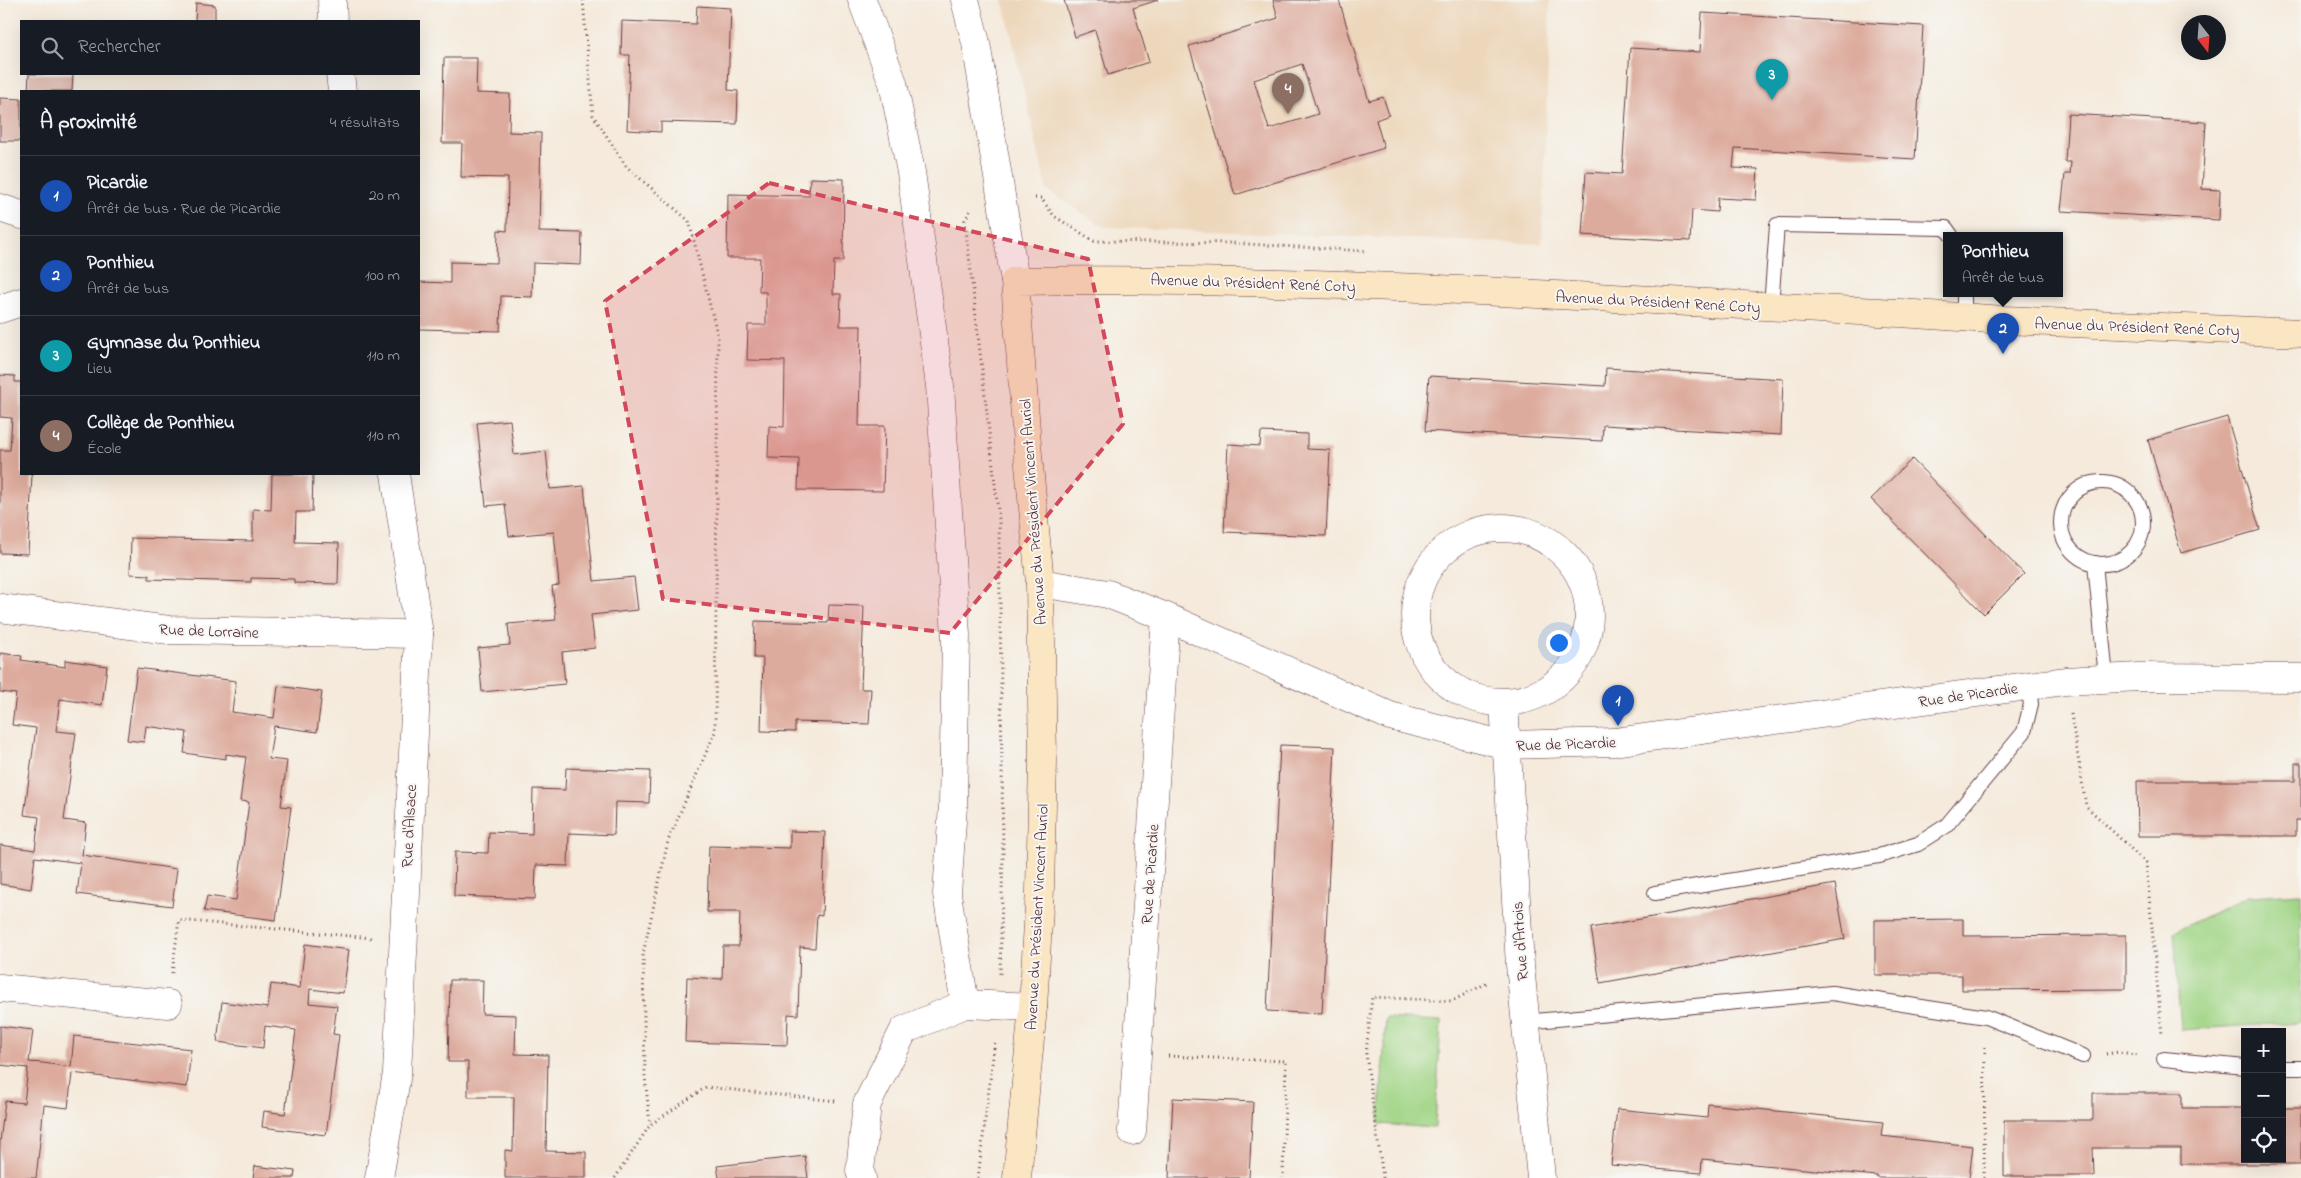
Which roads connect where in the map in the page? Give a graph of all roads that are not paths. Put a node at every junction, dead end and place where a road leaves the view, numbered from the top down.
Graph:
1 (332, 0) edge
2 (862, 0) edge
3 (965, 0) edge
4 (333, 20) edge
5 (340, 75) edge
6 (342, 90) edge
7 (0, 208) edge
8 (20, 215) edge
9 (1949, 232) edge
10 (1015, 281) junction
11 (20, 302) edge
12 (1964, 305) edge
13 (1771, 307) junction
14 (0, 309) edge
15 (2301, 333) edge
16 (395, 475) edge
17 (2094, 563) junction
18 (1040, 583) junction
19 (0, 608) edge
20 (1166, 617) junction
21 (419, 634) junction
22 (2106, 678) junction
23 (2301, 678) edge
24 (2028, 686) junction
25 (1504, 703) junction
26 (1506, 745) junction
27 (1656, 893) dead end
28 (0, 988) edge
29 (168, 1004) road end
30 (966, 1004) junction
31 (1033, 1007) junction
32 (1525, 1022) junction
33 (2083, 1056) road end
34 (2164, 1059) road end
35 (2241, 1067) edge
36 (2286, 1068) edge
37 (2301, 1068) edge
38 (1132, 1131) dead end
39 (378, 1178) edge
40 (862, 1178) edge
41 (1017, 1178) edge
42 (1541, 1178) edge

1 - 4 street
2 - 30 street
3 - 10 street, Avenue du Président Vincent Auriol
5 - 6 street
7 - 8 street
9 - 13 lane
10 - 13 street, Avenue du Président René Coty
10 - 18 street, Avenue du Président Vincent Auriol
11 - 14 street
12 - 13 street, Avenue du Président René Coty
12 - 15 street, Avenue du Président René Coty
16 - 21 street, Rue d'Alsace
17 - 17 lane
17 - 22 lane
18 - 20 street, Rue de Picardie
18 - 31 street, Avenue du Président Vincent Auriol
19 - 21 street, Rue de Lorraine
20 - 26 street, Rue de Picardie
20 - 38 street, Rue de Picardie
21 - 39 street, Rue d'Alsace
22 - 23 street, Rue de Picardie
22 - 24 street, Rue de Picardie
24 - 26 street, Rue de Picardie
24 - 27 lane
25 - 25 street
25 - 26 street, Rue d'Artois
26 - 32 street, Rue d'Artois
28 - 29 street
30 - 31 street
30 - 40 street
31 - 41 street, Avenue du Président Vincent Auriol
32 - 33 lane
32 - 42 street, Rue d'Artois
34 - 35 lane
36 - 37 lane

